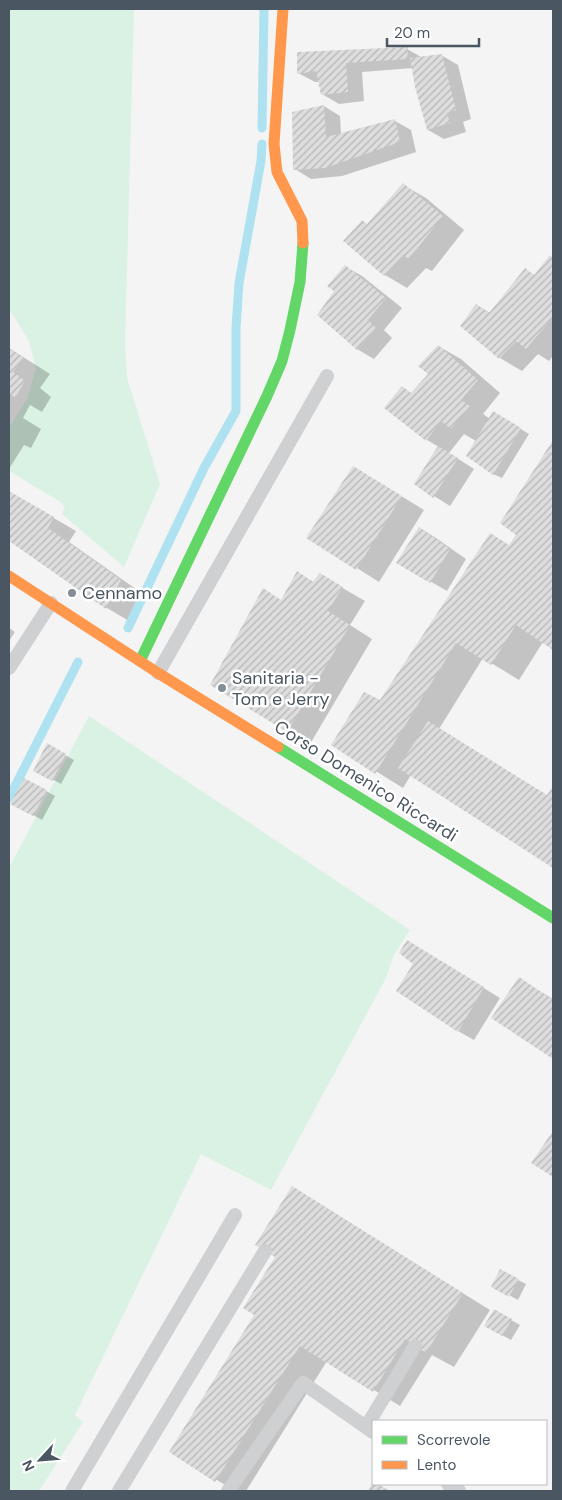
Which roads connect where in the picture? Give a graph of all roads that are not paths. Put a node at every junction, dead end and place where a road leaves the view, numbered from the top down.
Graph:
1 (283, 9) edge
2 (328, 376) dead end
3 (9, 576) edge
4 (51, 603) junction
5 (140, 661) junction
6 (9, 668) edge
7 (158, 673) junction
8 (553, 918) edge
9 (235, 1215) dead end
10 (265, 1250) dead end
11 (415, 1346) dead end
12 (375, 1420) edge
13 (370, 1429) edge
14 (72, 1491) edge
15 (119, 1491) edge
16 (228, 1491) edge

1 - 5 street
2 - 7 lane
3 - 4 street, Corso Domenico Riccardi
4 - 5 street, Corso Domenico Riccardi
4 - 6 lane
5 - 7 street, Corso Domenico Riccardi
7 - 8 street, Corso Domenico Riccardi
9 - 14 lane
10 - 15 lane
11 - 12 lane
13 - 16 lane

